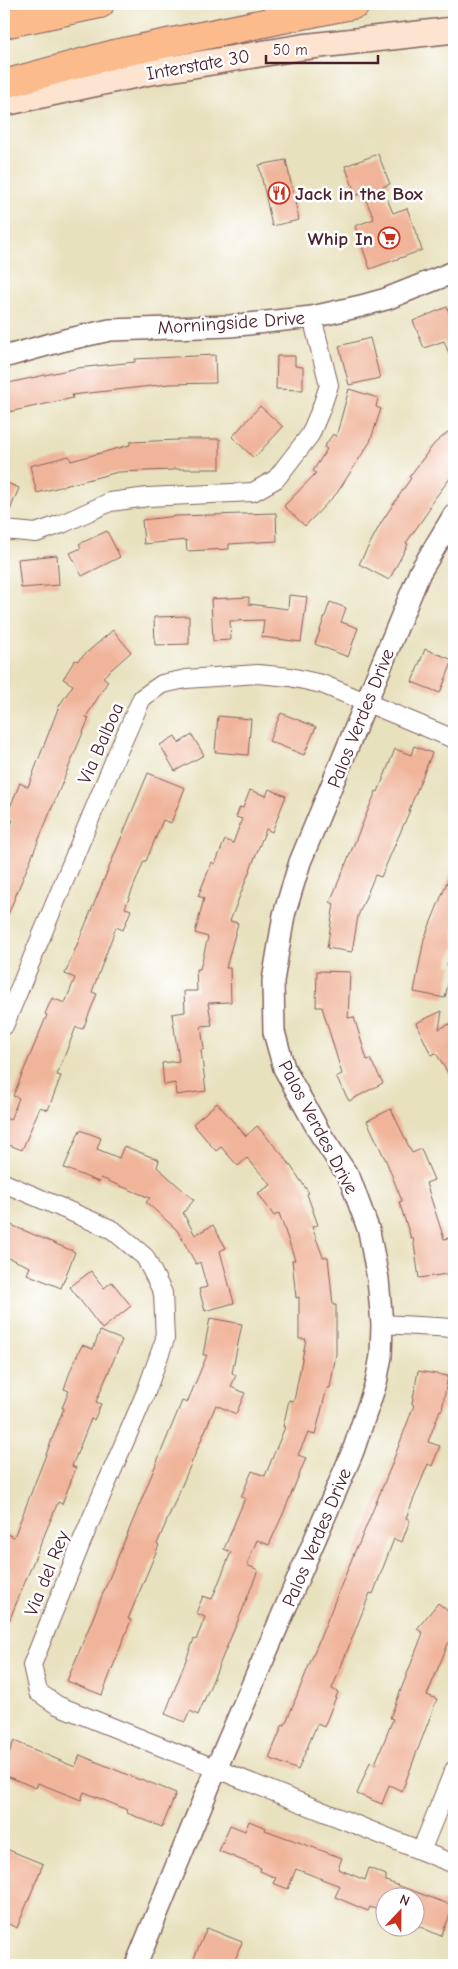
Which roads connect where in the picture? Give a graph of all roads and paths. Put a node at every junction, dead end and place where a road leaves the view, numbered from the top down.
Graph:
1 (100, 4) edge
2 (356, 4) edge
3 (4, 24) edge
4 (454, 30) edge
5 (4, 84) edge
6 (4, 103) edge
7 (454, 272) edge
8 (312, 317) junction
9 (4, 356) edge
10 (454, 515) edge
11 (4, 530) edge
12 (367, 703) junction
13 (454, 740) edge
14 (4, 1026) edge
15 (4, 1183) edge
16 (382, 1324) junction
17 (454, 1328) edge
18 (216, 1769) junction
19 (454, 1770) edge
20 (421, 1851) junction
21 (454, 1864) edge
22 (136, 1965) edge

1 - 3 highway
2 - 5 highway
4 - 6 main road, Interstate 30
7 - 8 street, Morningside Drive
8 - 9 street, Morningside Drive
8 - 11 street
10 - 12 street, Palos Verdes Drive
12 - 13 street, Via Balboa
12 - 14 street, Via Balboa
12 - 16 street, Palos Verdes Drive
15 - 18 street, Via del Rey
16 - 17 street
16 - 18 street, Palos Verdes Drive
18 - 20 street, Via del Rey
18 - 22 street, Palos Verdes Drive
19 - 20 street
20 - 21 street, Via del Rey

